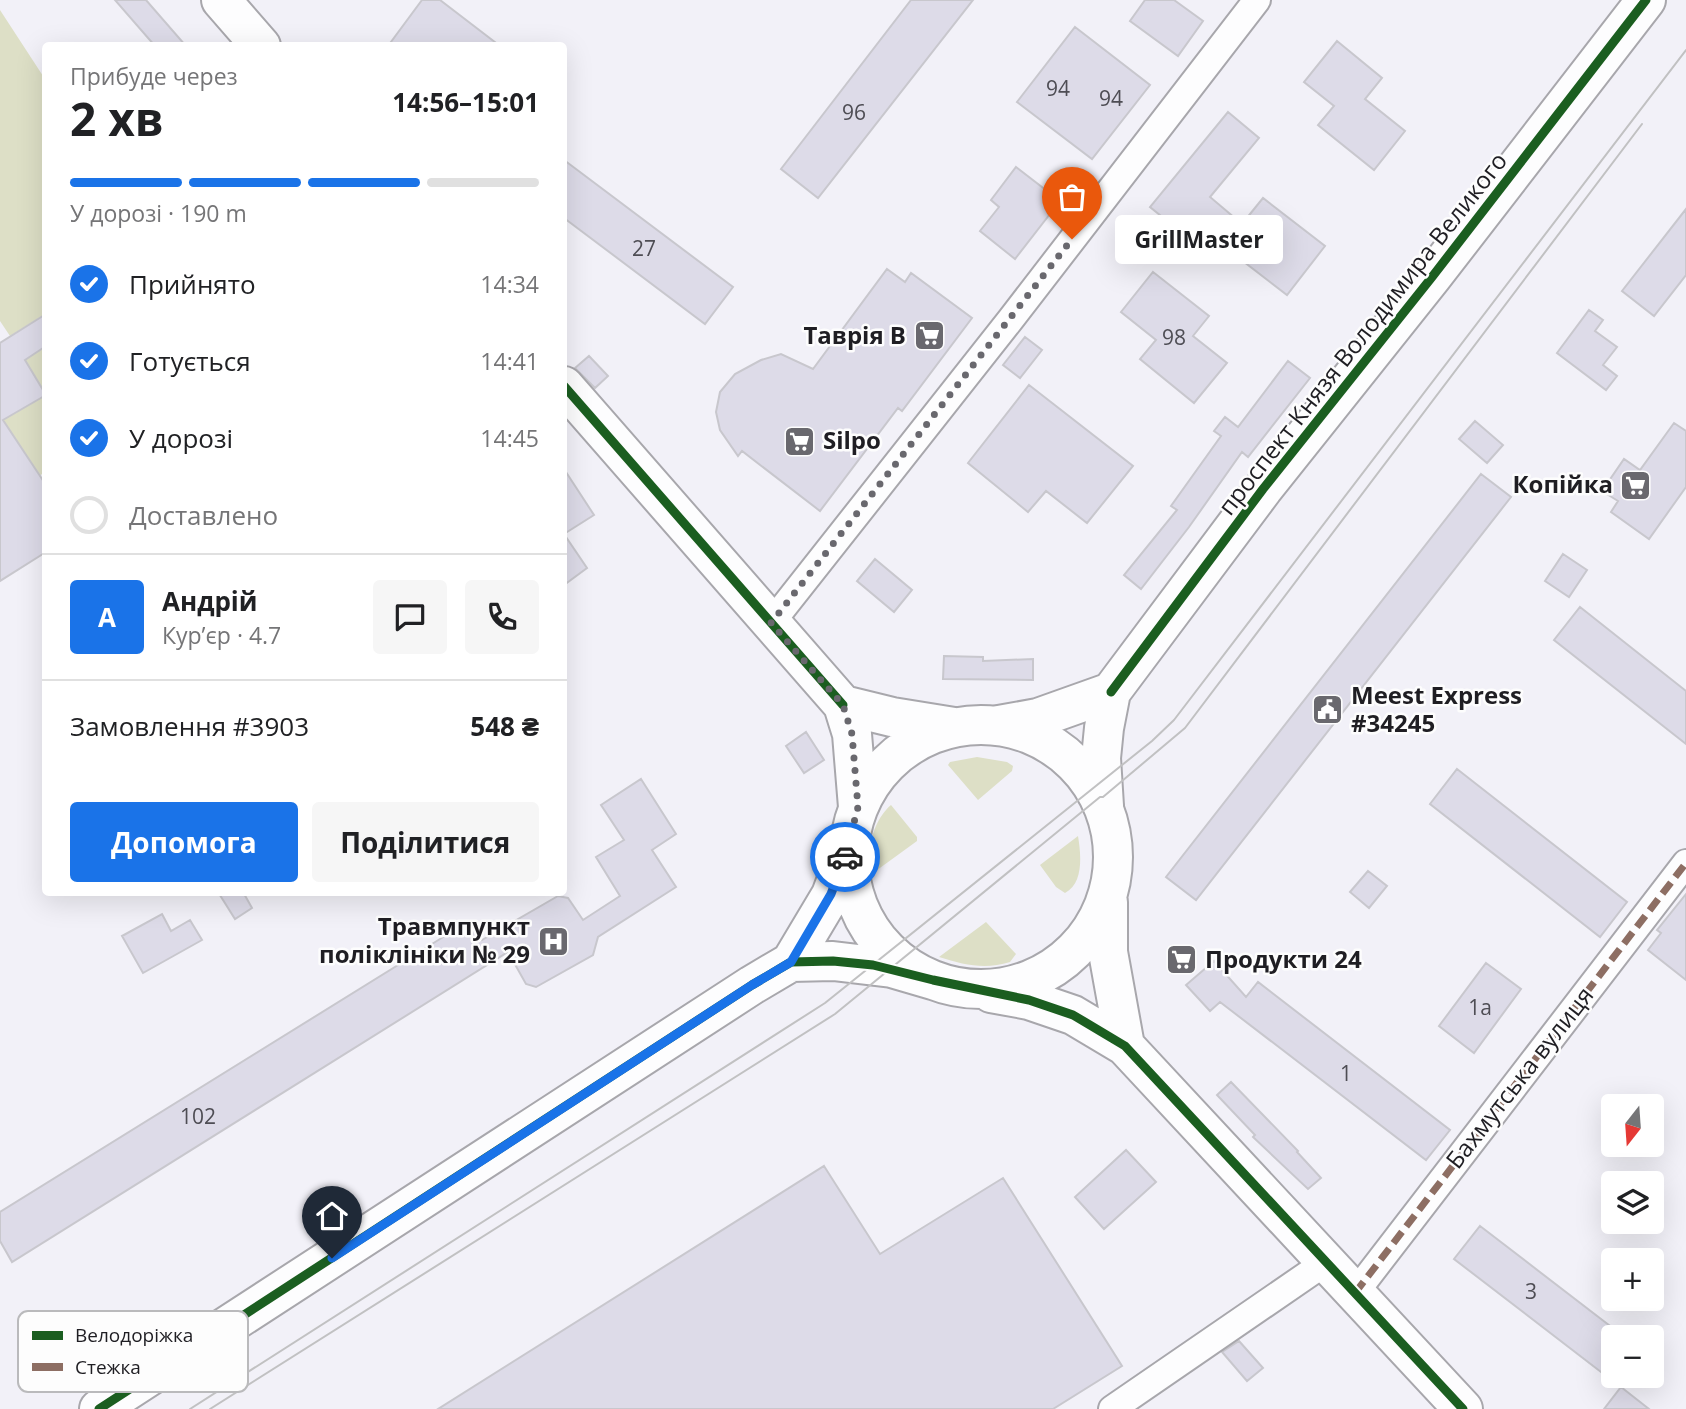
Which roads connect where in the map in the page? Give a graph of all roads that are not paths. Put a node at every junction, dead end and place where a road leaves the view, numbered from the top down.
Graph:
1 (221, 0) edge
2 (1257, 0) edge
3 (1646, 0) edge
4 (258, 42) edge
5 (567, 389) edge
6 (771, 623) junction
7 (1111, 692) junction
8 (843, 705) junction
9 (999, 725) junction
10 (954, 727) junction
11 (1104, 806) junction
12 (858, 807) junction
13 (848, 848) junction
14 (1686, 863) edge
15 (1108, 896) junction
16 (791, 962) junction
17 (933, 980) junction
18 (974, 989) junction
19 (1125, 1045) junction
20 (1326, 1262) junction
21 (1355, 1293) junction
22 (248, 1312) edge
23 (125, 1392) edge
24 (99, 1409) edge
25 (1112, 1409) edge
26 (1463, 1409) edge

1 - 4 main road
2 - 6 street
3 - 7 main road, проспект Князя Володимира Великого
5 - 6 main road
6 - 8 main road
7 - 9 main road
7 - 11 main road, проспект Князя Володимира Великого
8 - 10 main road
8 - 12 main road
9 - 10 main road
9 - 11 main road
10 - 12 main road
11 - 15 main road
12 - 13 main road
13 - 16 main road
13 - 17 main road
14 - 21 street, Бахмутська вулиця
15 - 18 main road
15 - 19 main road
16 - 17 main road
16 - 22 main road
17 - 18 main road
18 - 19 main road
19 - 20 main road
20 - 21 main road
20 - 25 street
21 - 26 main road
23 - 24 main road

